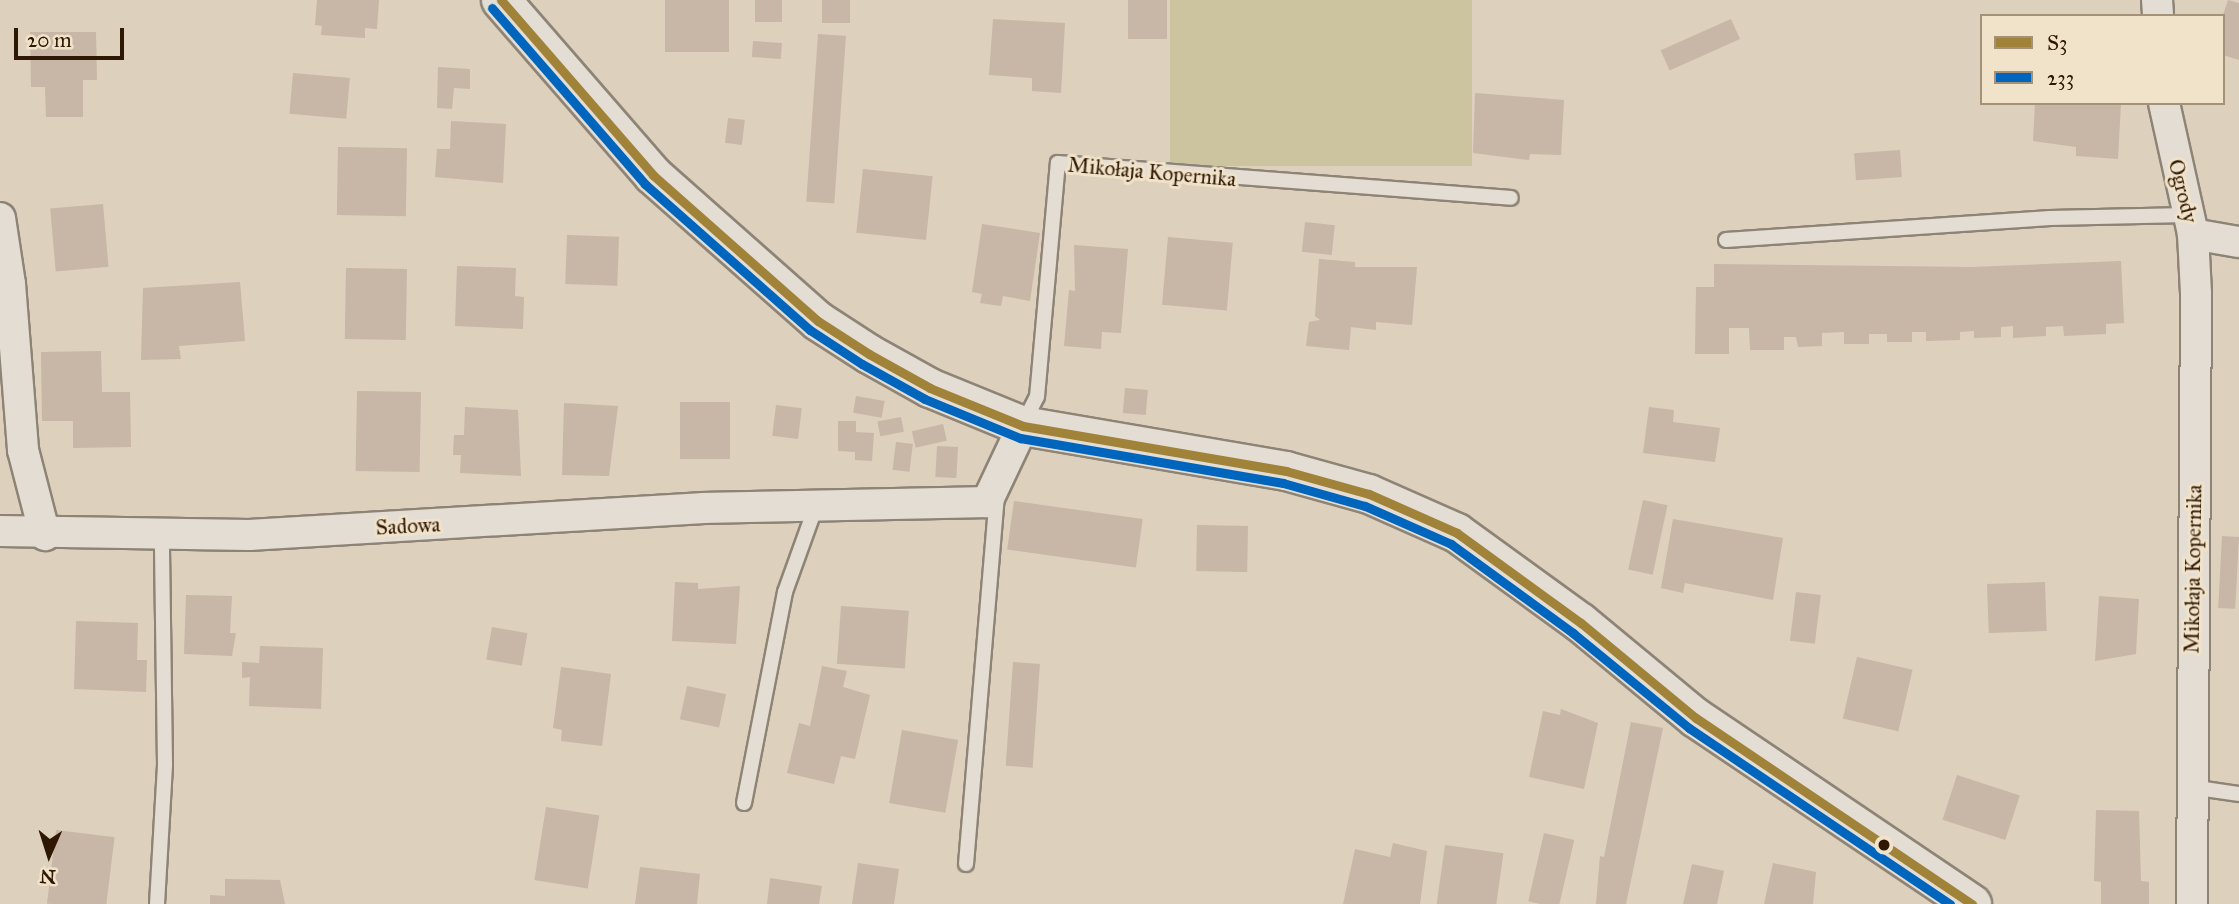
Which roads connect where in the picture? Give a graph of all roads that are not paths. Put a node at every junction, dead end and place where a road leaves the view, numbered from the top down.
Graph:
1 (501, 0) edge
2 (2164, 105) edge
3 (1511, 198) dead end
4 (0, 218) edge
5 (2191, 224) junction
6 (1726, 240) dead end
7 (2239, 242) edge
8 (1023, 426) junction
9 (998, 480) junction
10 (816, 506) junction
11 (0, 531) edge
12 (45, 535) junction
13 (162, 535) junction
14 (2191, 787) junction
15 (2239, 794) edge
16 (744, 803) dead end
17 (966, 864) dead end
18 (157, 904) edge
19 (1972, 904) edge
20 (2192, 904) edge

1 - 8 street
2 - 5 street, Ogrody
3 - 8 lane, Mikołaja Kopernika
4 - 12 street
5 - 6 lane
5 - 7 street, Ogrody
5 - 14 street, Mikołaja Kopernika
8 - 9 street, Sadowa
8 - 19 street
9 - 10 street, Sadowa
9 - 17 lane
10 - 13 street, Sadowa
10 - 16 lane
11 - 12 street, Sadowa
12 - 13 street, Sadowa
13 - 18 lane
14 - 15 lane
14 - 20 street, Mikołaja Kopernika

